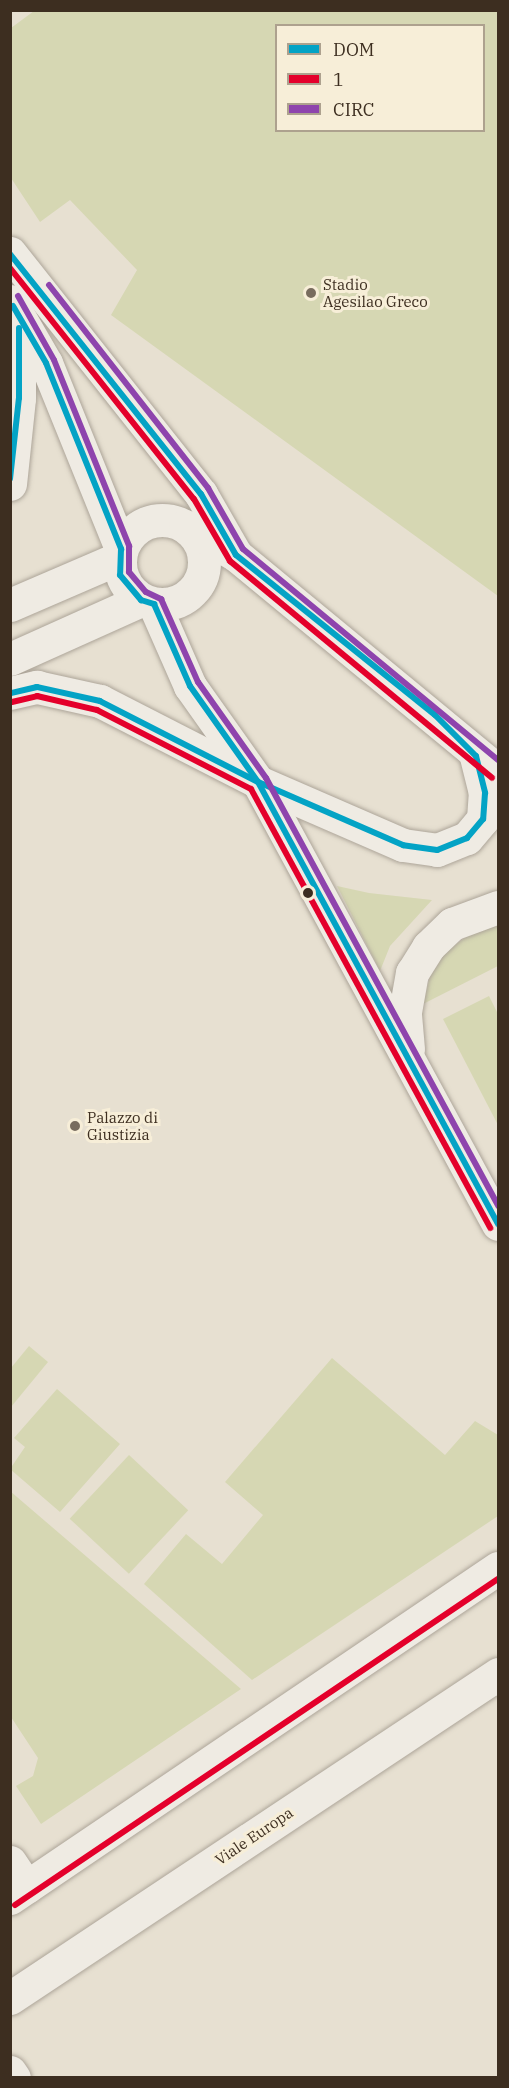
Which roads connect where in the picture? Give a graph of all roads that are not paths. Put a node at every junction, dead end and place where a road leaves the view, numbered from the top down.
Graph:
1 (10, 253) edge
2 (15, 308) edge
3 (10, 484) edge
4 (208, 545) junction
5 (120, 554) junction
6 (147, 602) junction
7 (10, 605) edge
8 (10, 658) edge
9 (10, 693) edge
10 (487, 764) edge
11 (258, 782) junction
12 (498, 907) edge
13 (409, 1057) junction
14 (498, 1224) edge
15 (498, 1568) edge
16 (498, 1674) edge
17 (16, 1882) edge
18 (10, 1998) edge
19 (10, 2072) edge
20 (14, 2078) edge

1 - 4 street
2 - 3 street
2 - 5 street
4 - 5 street
4 - 6 street
4 - 10 street
5 - 6 street
5 - 7 street
6 - 8 street
6 - 11 street
9 - 11 street
10 - 11 street
11 - 13 street
12 - 13 street
13 - 14 street
15 - 17 street
16 - 18 street, Viale Europa
19 - 20 street

